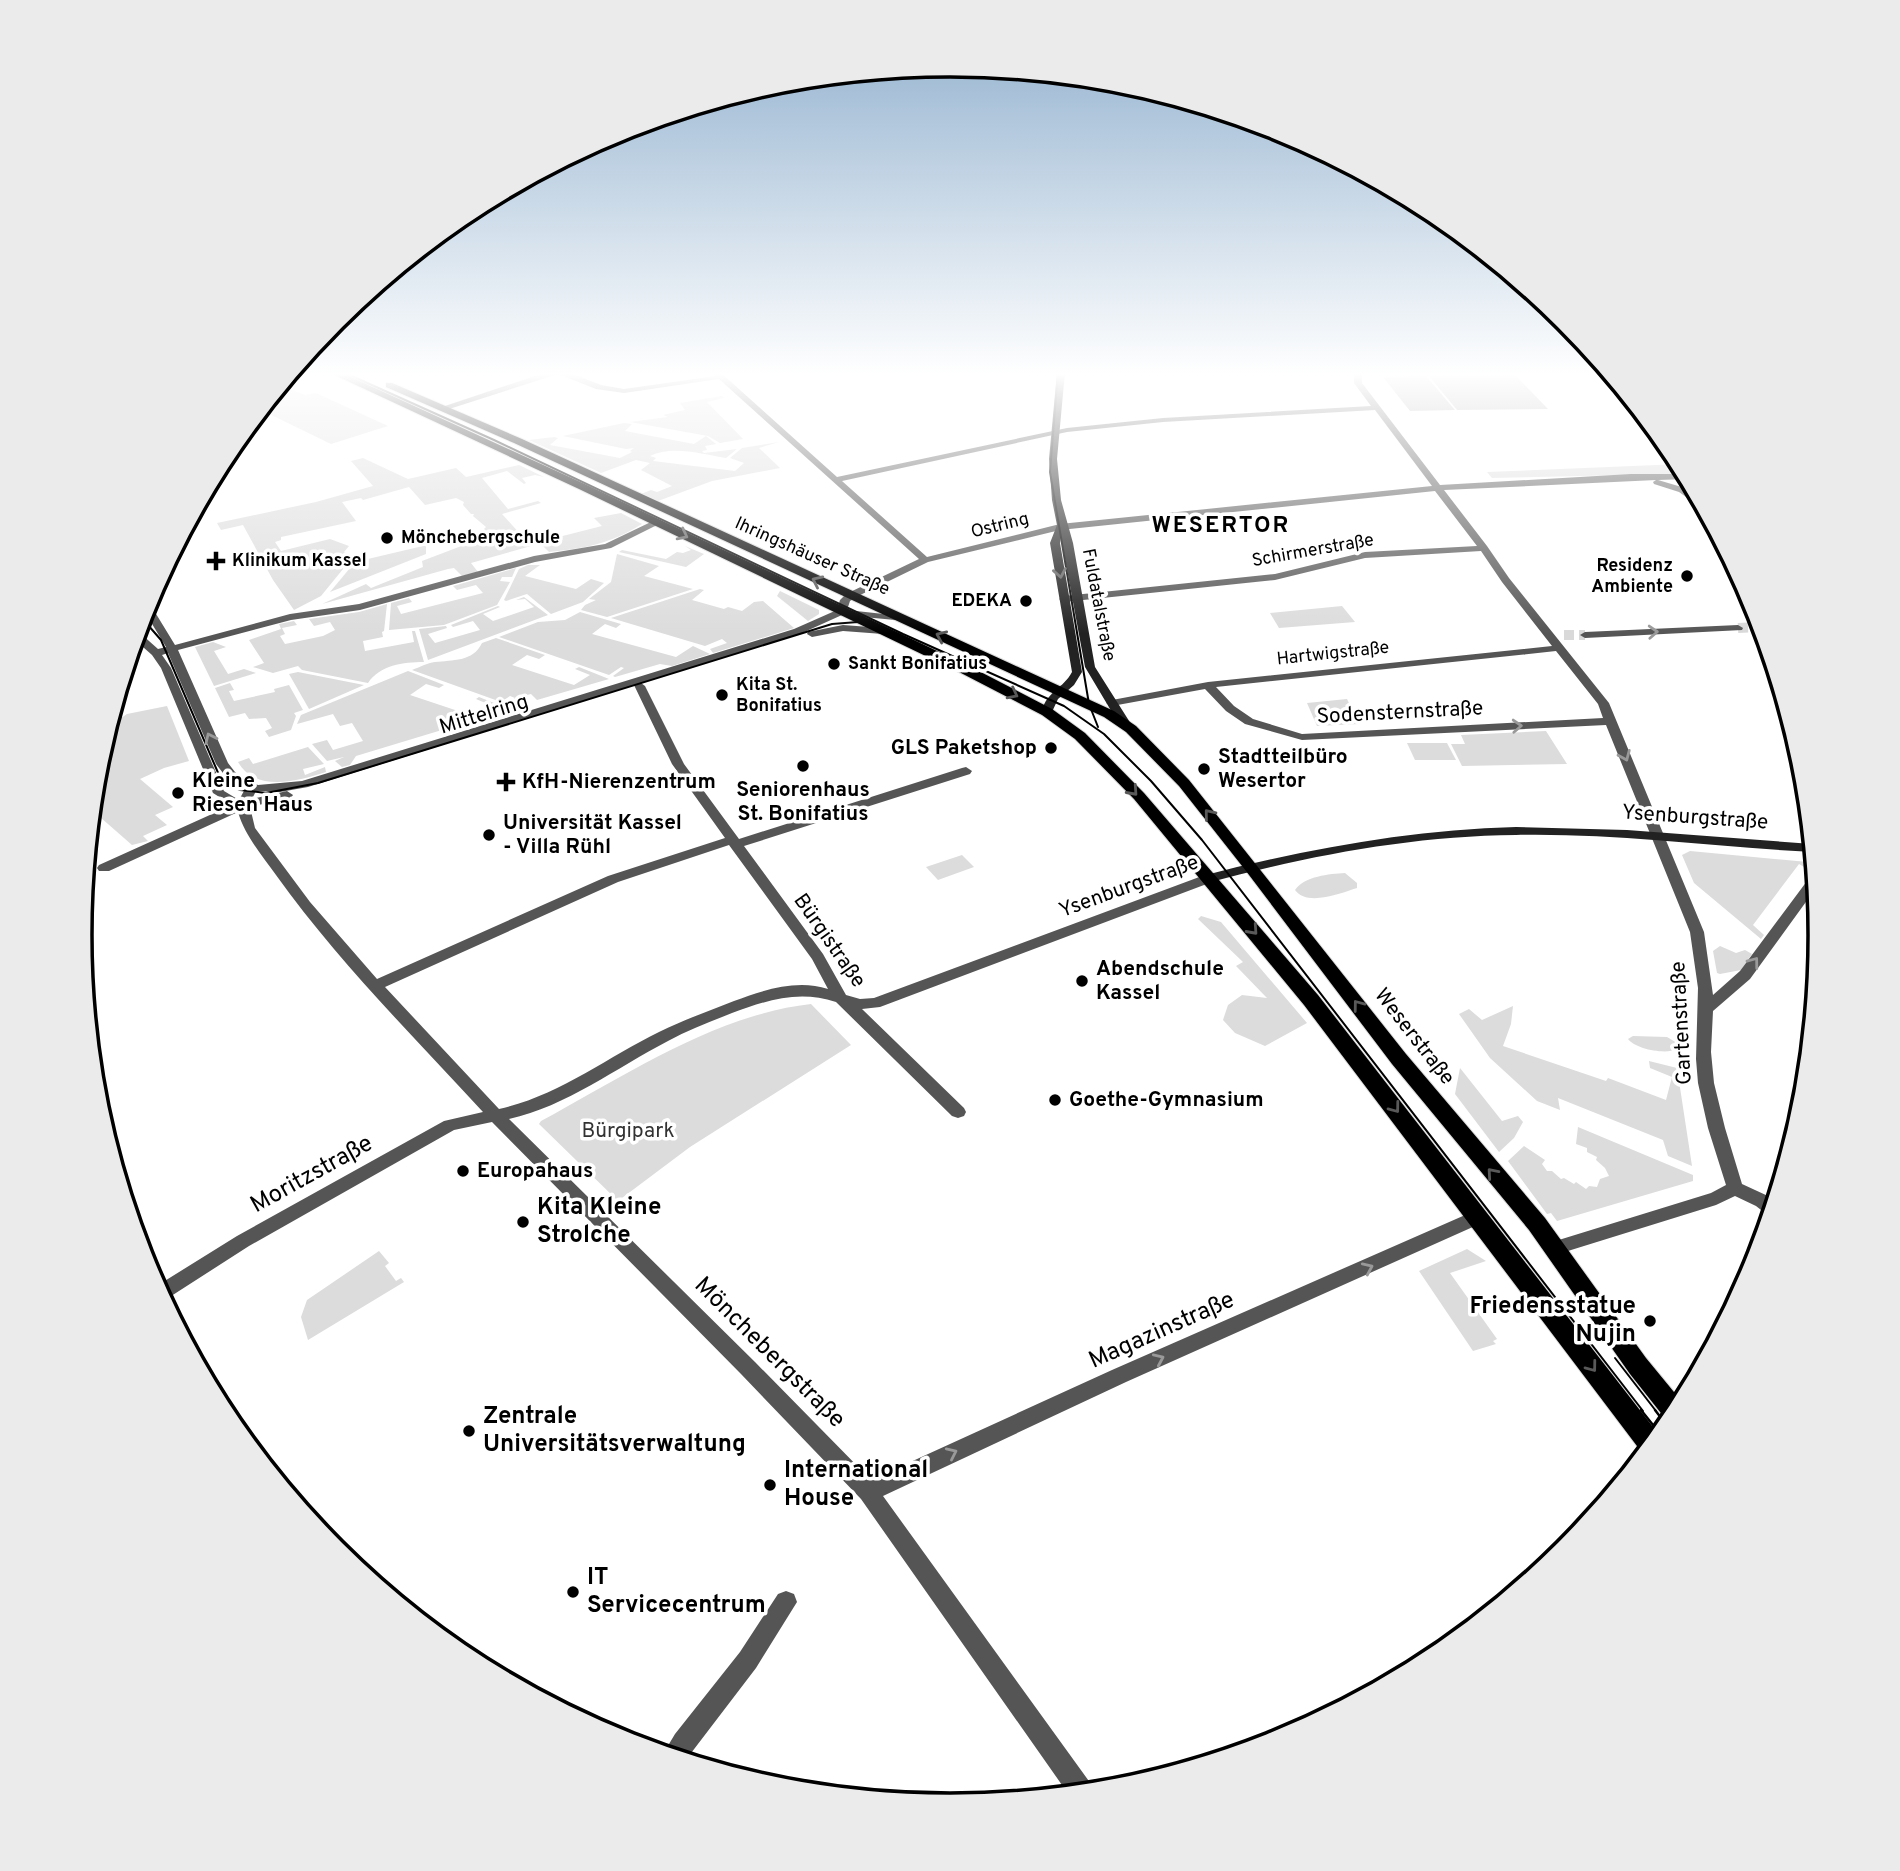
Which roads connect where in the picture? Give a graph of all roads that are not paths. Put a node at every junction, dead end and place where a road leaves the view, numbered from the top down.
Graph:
1 (521, 459) edge
2 (554, 459) edge
3 (813, 459) edge
4 (930, 459) edge
5 (1053, 459) edge
6 (1415, 459) edge
7 (1631, 477) junction
8 (1675, 477) edge
9 (836, 480) junction
10 (1437, 488) junction
11 (1684, 491) edge
12 (657, 522) junction
13 (1060, 527) junction
14 (1484, 548) junction
15 (925, 561) junction
16 (850, 596) junction
17 (1078, 597) junction
18 (1064, 598) junction
19 (841, 612) junction
20 (153, 618) edge
21 (902, 619) junction
22 (1738, 628) tunnel mouth
23 (883, 631) junction
24 (1564, 635) tunnel mouth
25 (1585, 635) tunnel mouth
26 (1550, 636) junction
27 (144, 642) edge
28 (1559, 648) junction
29 (171, 649) junction
30 (156, 653) junction
31 (1208, 685) junction
32 (1058, 690) junction
33 (642, 691) junction
34 (1112, 703) junction
35 (1096, 708) joint
36 (1047, 712) junction
37 (1611, 721) junction
38 (1125, 724) junction
39 (966, 771) dead end
40 (251, 788) junction
41 (243, 805) junction
42 (1655, 834) junction
43 (733, 843) junction
44 (1804, 847) edge
45 (1252, 867) junction
46 (104, 868) dead end
47 (1208, 880) junction
48 (1807, 890) edge
49 (375, 986) junction
50 (841, 997) junction
51 (1706, 1009) junction
52 (958, 1112) dead end
53 (496, 1116) junction
54 (1735, 1188) junction
55 (1766, 1202) edge
56 (1478, 1217) junction
57 (1556, 1248) junction
58 (168, 1288) edge
59 (1669, 1404) edge
60 (1646, 1438) edge
61 (868, 1492) junction
62 (786, 1602) dead end
63 (679, 1749) edge
64 (1076, 1785) edge

1 - 12 main road, Ihringshäuser Straße
16 -> 2 main road, Ihringshäuser Straße
3 - 9 street
4 - 9 street
5 - 13 main road, Fuldatalstraße
6 - 10 street, Gartenstraße
7 - 8 street, Ostring
7 - 10 street, Ostring
7 - 11 street
9 - 15 street
10 - 13 street, Ostring
10 - 14 street, Gartenstraße
12 -> 19 main road, Ihringshäuser Straße
12 - 29 street
13 - 15 street, Ostring
13 - 17 main road, Fuldatalstraße
13 -> 18 main road, Fuldatalstraße
14 - 17 street, Schirmerstraße
14 - 26 street, Gartenstraße
15 - 16 street, Ostring
16 - 19 street
16 - 21 main road, Ihringshäuser Straße
17 - 18 street, Schirmerstraße
17 - 34 main road, Fuldatalstraße
18 - 32 main road, Fuldatalstraße
19 - 21 street
19 - 23 main road, Ihringshäuser Straße
19 - 40 street, Mittelring
20 - 29 street
32 -> 21 main road, Ihringshäuser Straße
25 -> 22 street
23 - 33 street, Mittelring
23 -> 36 main road, Ihringshäuser Straße
24 - 26 street
26 - 28 street, Gartenstraße
27 - 30 street
28 - 31 street, Hartwigstraße
28 - 37 street, Gartenstraße
29 - 30 street
40 -> 29 street
30 - 41 street
31 - 34 street, Hartwigstraße
31 -> 37 street, Sodensternstraße
32 - 35 main road, Ihringshäuser Straße
32 - 36 main road, Fuldatalstraße
33 - 41 street, Mittelring
33 - 43 street, Bürgistraße
34 - 38 main road, Fuldatalstraße
35 - 38 main road, Weserstraße
36 -> 47 main road, Ihringshäuser Straße
37 -> 42 street, Gartenstraße
45 -> 38 main road, Weserstraße
39 - 43 street
40 - 41 street
41 - 46 street, Mittelring
41 - 49 street, Mönchebergstraße
42 - 44 main road, Ysenburgstraße
42 - 45 main road, Ysenburgstraße
42 - 51 street, Gartenstraße
43 - 49 street
43 - 50 street, Bürgistraße
45 - 47 main road, Ysenburgstraße
57 -> 45 main road, Weserstraße
47 - 50 street, Ysenburgstraße
47 -> 56 main road
51 -> 48 street
49 - 53 street, Mönchebergstraße
50 - 52 street, Bürgistraße
50 - 53 street, Ysenburgstraße
51 - 54 street, Gartenstraße
53 - 58 street, Moritzstraße
53 - 61 street, Mönchebergstraße
54 - 55 street
54 - 57 street
56 -> 60 main road
61 -> 56 street, Magazinstraße
57 - 59 main road, Weserstraße
61 - 64 street, Mönchebergstraße
62 - 63 street

